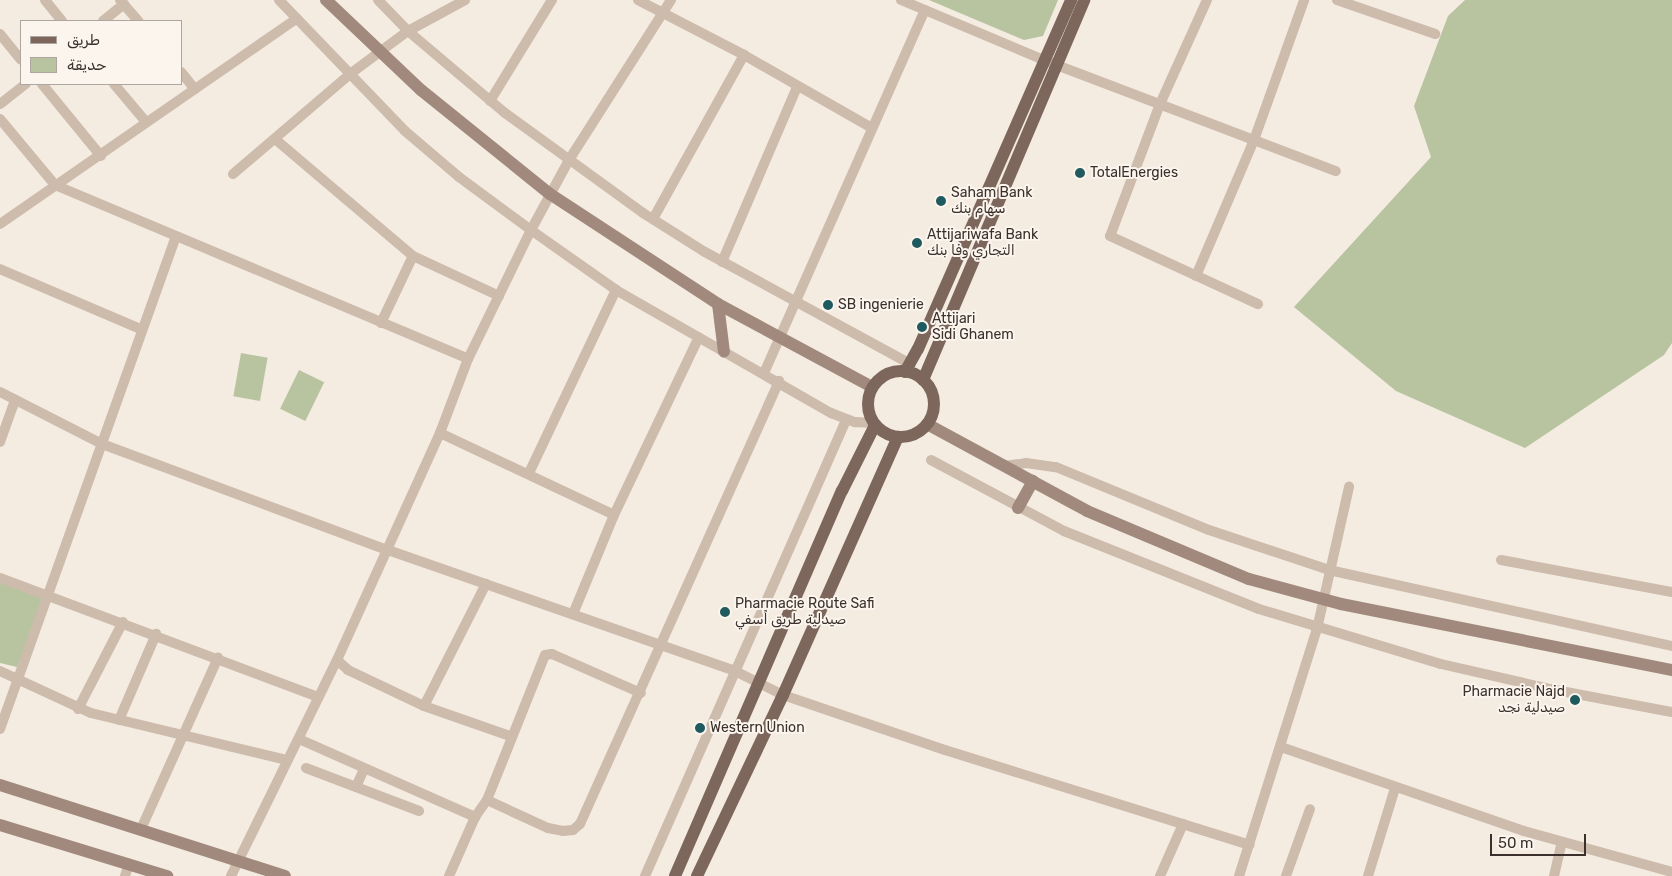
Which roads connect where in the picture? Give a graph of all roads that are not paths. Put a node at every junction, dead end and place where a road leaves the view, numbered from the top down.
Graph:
1 (45, 0) edge
2 (279, 0) edge
3 (326, 0) edge
4 (378, 0) edge
5 (465, 0) edge
6 (552, 0) edge
7 (638, 0) edge
8 (671, 0) edge
9 (901, 0) edge
10 (1071, 0) edge
11 (1084, 0) edge
12 (1207, 0) edge
13 (1304, 0) edge
14 (1337, 0) edge
15 (122, 2) edge
16 (925, 10) junction
17 (663, 15) junction
18 (297, 18) junction
19 (61, 20) edge
20 (104, 20) edge
21 (137, 20) edge
22 (408, 31) junction
23 (0, 34) edge
24 (1435, 34) dead end
25 (380, 52) junction
26 (744, 55) junction
27 (20, 59) edge
28 (1052, 63) junction
29 (182, 73) edge
30 (350, 74) junction
31 (25, 85) edge
32 (43, 85) edge
33 (115, 85) edge
34 (797, 87) junction
35 (195, 89) junction
36 (490, 101) junction
37 (0, 104) edge
38 (1160, 104) junction
39 (0, 119) edge
40 (146, 122) junction
41 (872, 128) junction
42 (275, 139) junction
43 (1254, 140) junction
44 (100, 156) junction
45 (569, 160) junction
46 (1336, 170) dead end
47 (233, 174) dead end
48 (55, 185) junction
49 (550, 194) junction
50 (653, 219) junction
51 (2, 220) edge
52 (531, 230) junction
53 (176, 236) junction
54 (413, 256) junction
55 (722, 262) junction
56 (0, 269) edge
57 (1196, 276) junction
58 (616, 290) junction
59 (499, 296) junction
60 (796, 301) junction
61 (718, 304) junction
62 (1258, 304) dead end
63 (381, 322) junction
64 (141, 329) junction
65 (699, 337) junction
66 (779, 338) junction
67 (724, 352) junction
68 (468, 359) junction
69 (907, 368) junction
70 (764, 373) junction
71 (923, 380) junction
72 (779, 381) junction
73 (872, 388) junction
74 (0, 392) edge
75 (15, 400) junction
76 (846, 420) junction
77 (874, 424) junction
78 (927, 424) junction
79 (440, 433) junction
80 (898, 437) junction
81 (0, 442) edge
82 (102, 444) junction
83 (931, 460) dead end
84 (1004, 466) junction
85 (528, 473) junction
86 (1033, 482) junction
87 (1349, 487) dead end
88 (1018, 508) junction
89 (614, 515) junction
90 (385, 549) junction
91 (1501, 560) dead end
92 (1330, 570) junction
93 (0, 578) edge
94 (486, 584) junction
95 (1672, 592) edge
96 (49, 595) junction
97 (1323, 600) junction
98 (573, 614) junction
99 (123, 622) junction
100 (1317, 628) junction
101 (156, 634) junction
102 (662, 645) junction
103 (1672, 646) edge
104 (218, 658) junction
105 (337, 660) junction
106 (1672, 670) edge
107 (0, 671) edge
108 (735, 672) junction
109 (18, 679) junction
110 (760, 684) junction
111 (641, 693) junction
112 (783, 695) junction
113 (318, 697) junction
114 (424, 706) junction
115 (78, 709) junction
116 (1672, 712) edge
117 (119, 720) junction
118 (0, 729) edge
119 (184, 734) junction
120 (510, 736) junction
121 (299, 739) junction
122 (1281, 747) junction
123 (287, 760) junction
124 (306, 768) dead end
125 (364, 769) junction
126 (0, 785) edge
127 (356, 787) junction
128 (1395, 788) junction
129 (487, 800) junction
130 (1310, 809) dead end
131 (419, 811) dead end
132 (475, 817) junction
133 (0, 824) edge
134 (1183, 824) junction
135 (141, 829) junction
136 (1562, 842) junction
137 (1250, 845) junction
138 (239, 861) junction
139 (127, 870) edge
140 (1672, 872) edge
141 (167, 876) edge
142 (231, 876) edge
143 (285, 876) edge
144 (449, 876) edge
145 (645, 876) edge
146 (675, 876) edge
147 (696, 876) edge
148 (1160, 876) edge
149 (1239, 876) edge
150 (1286, 876) edge
151 (1368, 876) edge
152 (1554, 876) edge

1 - 19 street
2 - 18 street
3 - 25 street
4 - 22 street
5 - 22 street
6 - 36 street
7 - 17 street
8 - 17 street
9 - 16 street
10 - 28 main road
11 - 28 main road
12 - 38 street
13 - 43 street
14 - 24 street
15 - 20 street
15 - 21 street
16 - 28 street
16 - 41 street
17 - 26 street
17 - 45 street
18 - 30 street
18 - 35 street
22 - 25 street
22 - 36 street
23 - 27 street
25 - 30 street
25 - 49 street
26 - 34 street
26 - 50 street
28 - 38 street
28 - 69 main road
28 - 71 main road
29 - 35 street
30 - 42 street
30 - 52 street
31 - 37 street
32 - 44 street
33 - 40 street
34 - 41 street
34 - 55 street
35 - 40 street
36 - 45 street
38 - 43 street
38 - 57 street
39 - 48 street
40 - 44 street
41 - 60 street
42 - 47 street
42 - 54 street
43 - 46 street
43 - 57 street
44 - 48 street
45 - 49 street
45 - 50 street
48 - 51 street
48 - 53 street
49 - 52 street
49 - 61 street
50 - 55 street
52 - 58 street
52 - 59 street
53 - 63 street
53 - 64 street
54 - 59 street
54 - 63 street
55 - 60 street
56 - 64 street
57 - 62 street
58 - 65 street
58 - 85 street
59 - 68 street
60 - 66 street
60 - 69 street
61 - 66 street
61 - 67 street
63 - 68 street
64 - 82 street
65 - 67 street
65 - 89 street
66 - 70 street
66 - 73 street
67 - 70 street
68 - 79 street
69 - 71 main road
69 - 73 main road
70 - 72 street
71 - 78 main road
72 - 76 street
72 - 102 street
73 - 77 main road
74 - 75 street
75 - 81 street
75 - 82 street
76 - 77 street
76 - 108 street
77 - 80 main road
77 - 110 main road
78 - 80 main road
78 - 84 street
79 - 85 street
79 - 90 street
80 - 112 main road
82 - 90 street
82 - 96 street
83 - 88 street
84 - 86 street
84 - 92 street
85 - 89 street
86 - 88 street
86 - 97 street
87 - 92 street
88 - 100 street
89 - 98 street
90 - 94 street
90 - 105 street
91 - 95 street
92 - 97 street
92 - 103 street
93 - 96 street
94 - 98 street
94 - 114 street
96 - 99 street
96 - 109 street
97 - 100 street
97 - 106 street
98 - 102 street
99 - 101 street
99 - 115 street
100 - 116 street
100 - 122 street
101 - 104 street
101 - 117 street
102 - 108 street
102 - 111 street
104 - 113 street
104 - 119 street
105 - 113 street
105 - 114 street
107 - 109 street
108 - 110 street
108 - 145 street
109 - 115 street
109 - 118 street
110 - 112 street
110 - 146 main road
111 - 120 street
111 - 129 street
112 - 134 street
112 - 147 main road
113 - 121 street
114 - 120 street
115 - 117 street
117 - 119 street
119 - 123 street
119 - 135 street
120 - 129 street
121 - 123 street
121 - 125 street
122 - 128 street
122 - 137 street
123 - 138 street
124 - 127 street
125 - 127 street
125 - 132 street
126 - 135 street
127 - 131 street
128 - 136 street
128 - 151 street
129 - 132 street
130 - 150 street
132 - 144 street
133 - 139 street
134 - 137 street
134 - 148 street
135 - 138 street
136 - 140 street
136 - 152 street
137 - 149 street
138 - 142 street
138 - 143 street
139 - 141 street

